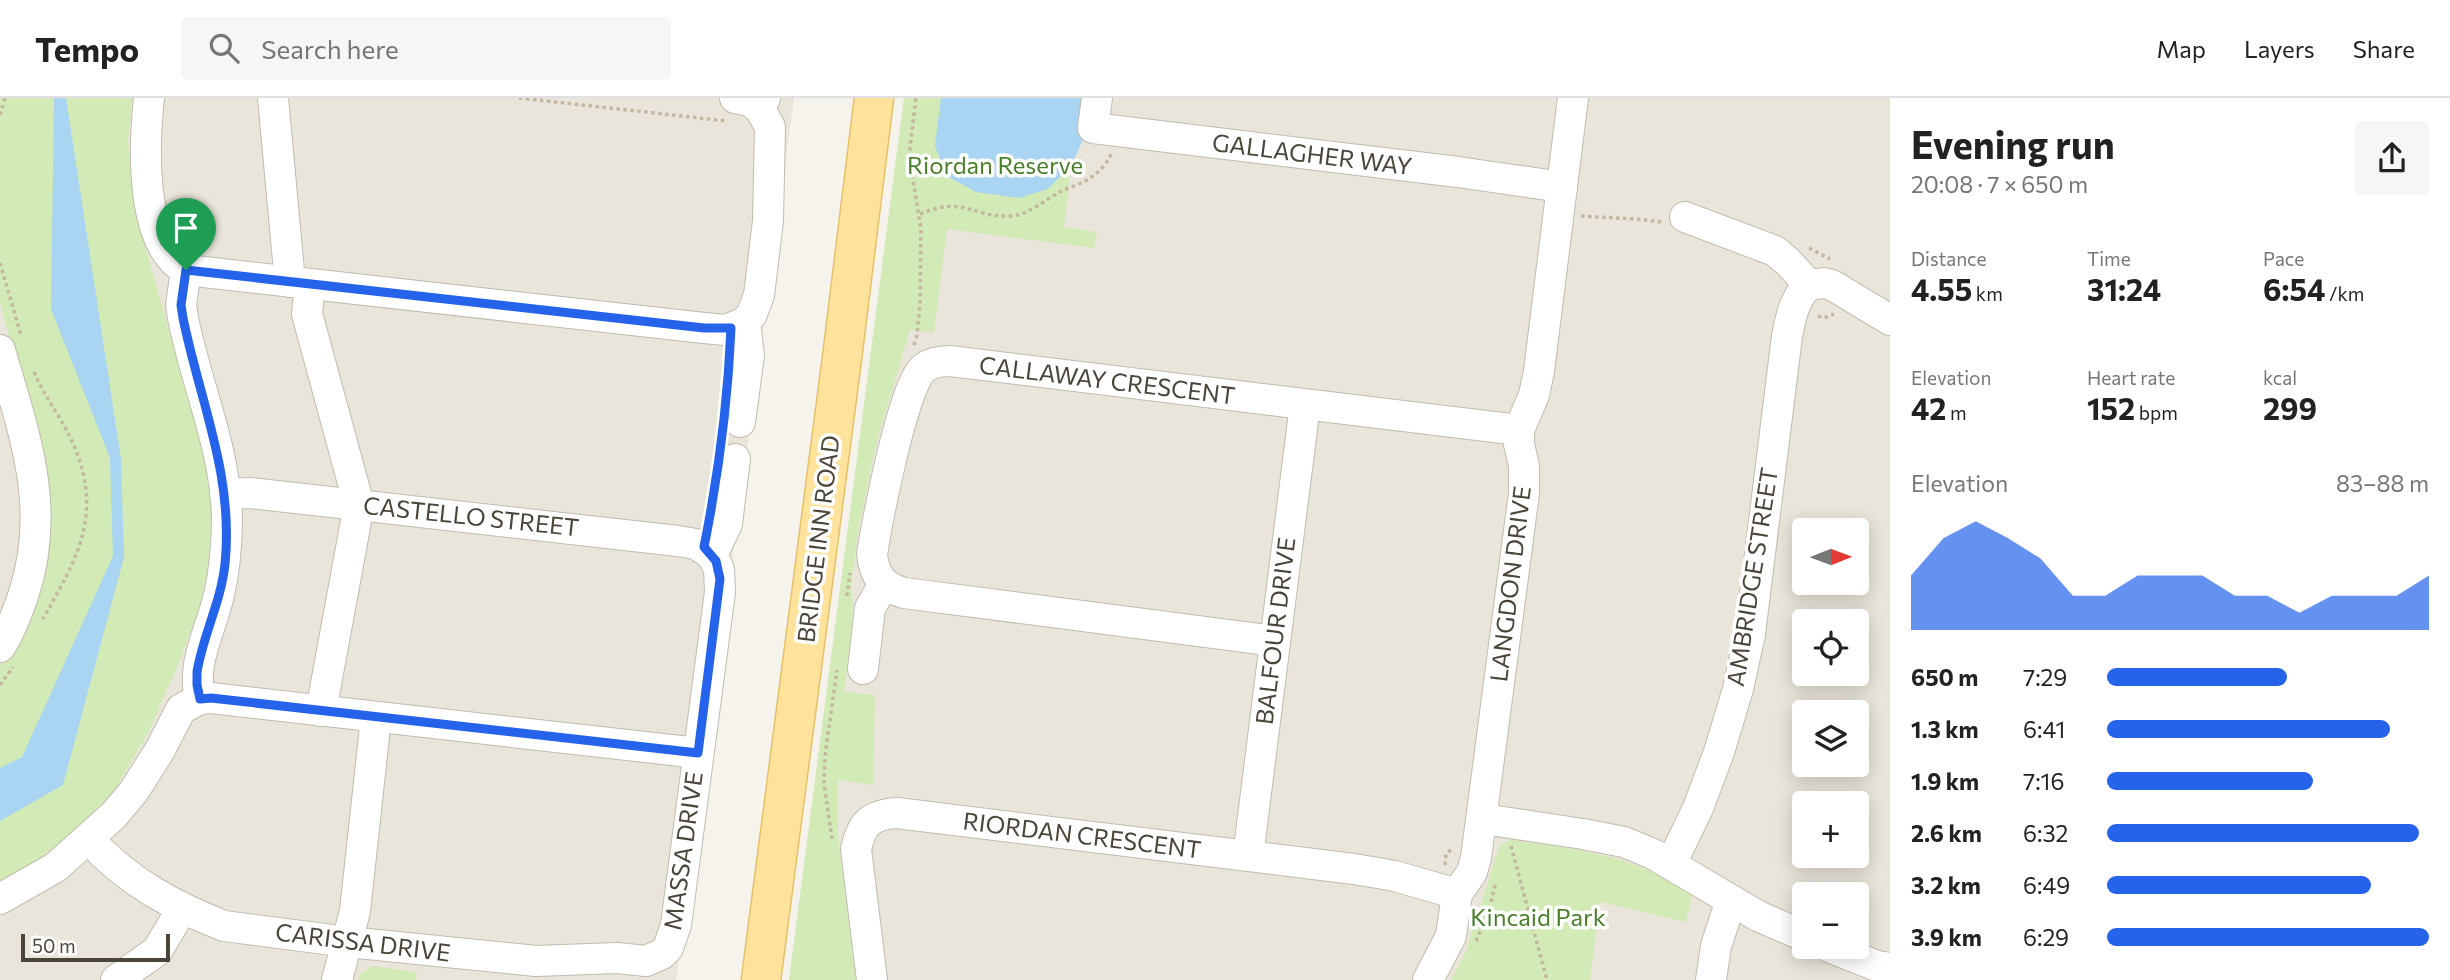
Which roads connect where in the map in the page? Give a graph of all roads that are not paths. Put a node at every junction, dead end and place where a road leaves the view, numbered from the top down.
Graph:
1 (149, 98) edge
2 (273, 98) edge
3 (874, 98) edge
4 (1097, 98) edge
5 (1573, 98) edge
6 (751, 106) edge
7 (1560, 200) junction
8 (1675, 220) road end
9 (186, 270) junction
10 (300, 283) junction
11 (1809, 285) junction
12 (1890, 320) edge
13 (745, 322) junction
14 (0, 350) edge
15 (1305, 405) junction
16 (740, 422) dead end
17 (1519, 430) junction
18 (735, 459) dead end
19 (225, 494) junction
20 (359, 505) junction
21 (712, 555) junction
22 (884, 584) junction
23 (1275, 641) junction
24 (0, 647) edge
25 (863, 668) dead end
26 (200, 699) junction
27 (321, 711) junction
28 (376, 718) junction
29 (698, 753) junction
30 (1496, 821) junction
31 (89, 839) junction
32 (1248, 856) junction
33 (1671, 864) junction
34 (1457, 894) junction
35 (0, 900) edge
36 (1731, 900) junction
37 (183, 909) junction
38 (1792, 931) edge
39 (348, 942) junction
40 (662, 954) joint
41 (1859, 959) edge
42 (1890, 968) edge
43 (116, 980) edge
44 (337, 980) edge
45 (761, 980) edge
46 (872, 980) edge
47 (1429, 980) edge
48 (1711, 980) edge

1 - 9 street
2 - 10 street
3 - 45 main road, BRIDGE INN ROAD
4 - 7 street, GALLAGHER WAY
5 - 7 street, LANGDON DRIVE
6 - 13 street
7 - 17 street, LANGDON DRIVE
8 - 11 street
9 - 10 street
9 - 19 street
10 - 13 street
10 - 20 street
11 - 12 street
11 - 33 street, AMBRIDGE STREET
13 - 16 street
14 - 24 street
15 - 17 street, CALLAWAY CRESCENT
15 - 22 street, CALLAWAY CRESCENT
15 - 23 street, BALFOUR DRIVE
17 - 30 street, LANGDON DRIVE
18 - 21 street
19 - 20 street, CASTELLO STREET
19 - 26 street
20 - 21 street, CASTELLO STREET
20 - 27 street
21 - 29 street, MASSA DRIVE
22 - 23 street
22 - 25 street
23 - 32 street, BALFOUR DRIVE
26 - 27 street
26 - 31 street
27 - 28 street
28 - 29 street
28 - 39 street
29 - 40 street, MASSA DRIVE
30 - 33 street
30 - 34 street, LANGDON DRIVE
31 - 35 street
31 - 37 street, CARISSA DRIVE
32 - 34 street, RIORDAN CRESCENT
32 - 46 street, RIORDAN CRESCENT
33 - 36 street
34 - 47 street, LANGDON DRIVE
36 - 38 street
36 - 48 street
37 - 39 street, CARISSA DRIVE
37 - 43 street
39 - 40 street, CARISSA DRIVE
39 - 44 street
41 - 42 street

